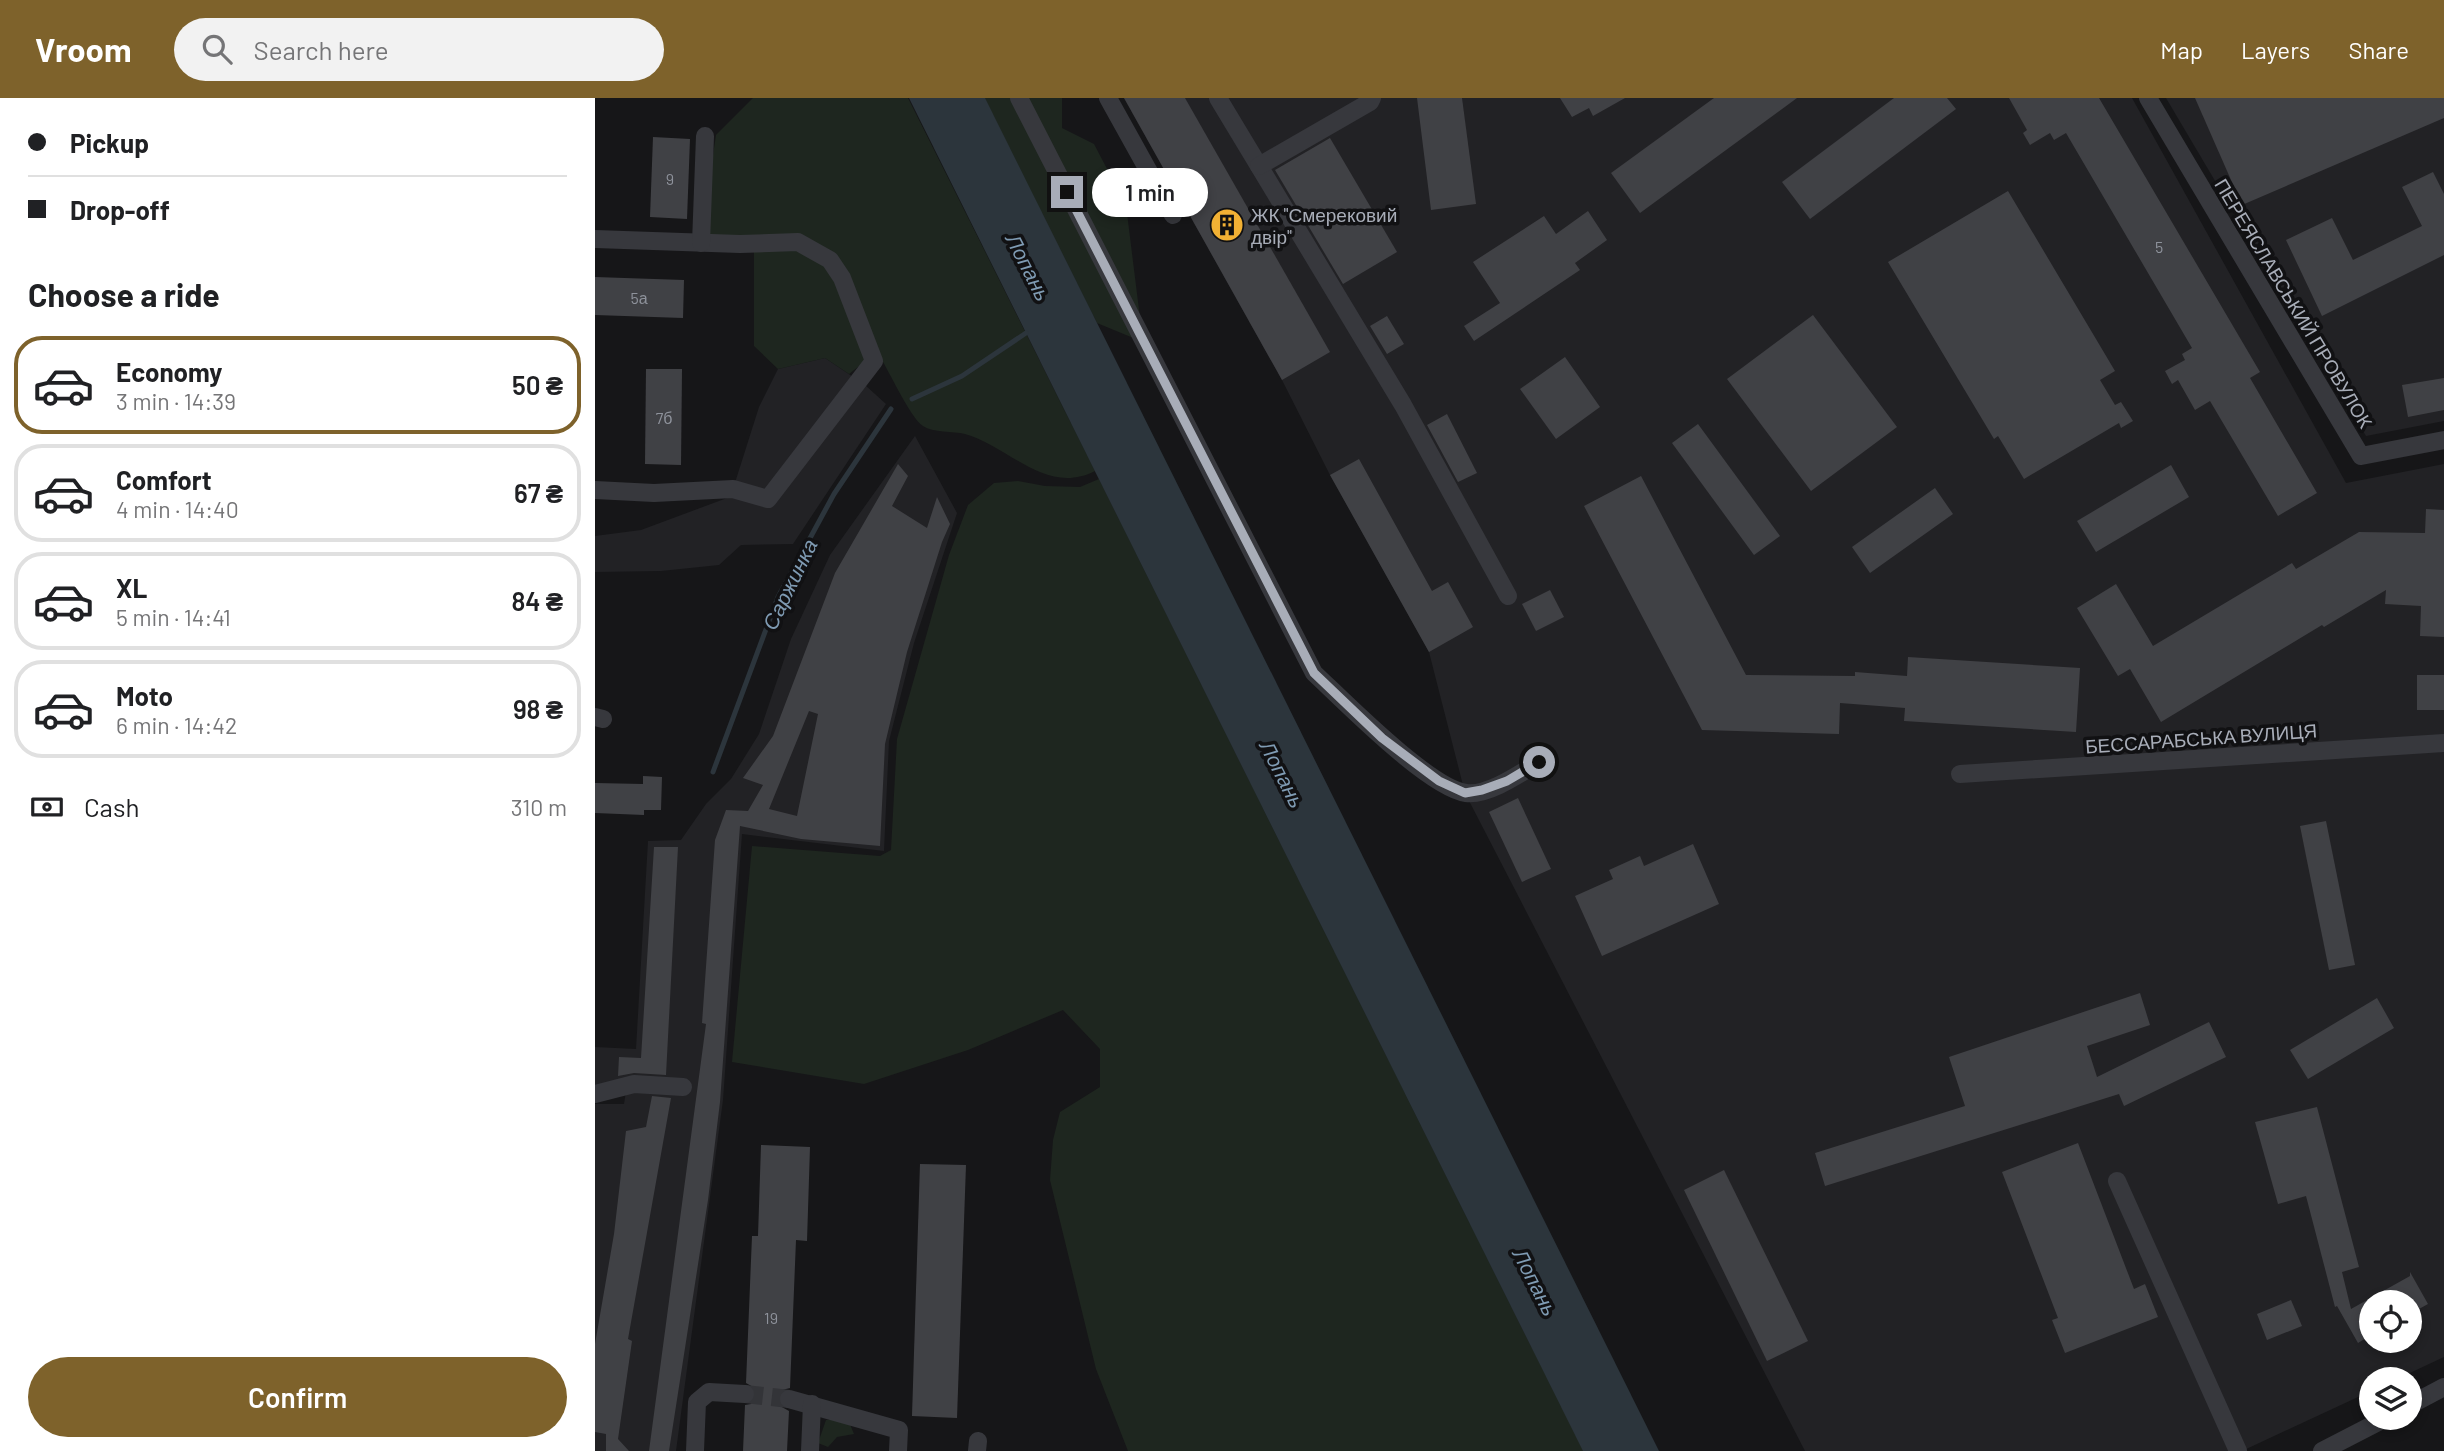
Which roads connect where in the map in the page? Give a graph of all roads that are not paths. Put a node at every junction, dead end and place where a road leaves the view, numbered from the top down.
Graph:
1 (1019, 98) edge
2 (1108, 98) edge
3 (1218, 98) edge
4 (1372, 98) edge
5 (2148, 98) edge
6 (705, 136) dead end
7 (1259, 166) junction
8 (1174, 215) dead end
9 (595, 239) edge
10 (701, 243) junction
11 (2444, 440) edge
12 (595, 490) edge
13 (1508, 596) dead end
14 (2444, 744) edge
15 (1539, 762) dead end
16 (1961, 774) dead end
17 (683, 1087) dead end
18 (595, 1094) edge
19 (2117, 1181) dead end
20 (2444, 1387) edge
21 (745, 1394) tunnel mouth
22 (789, 1399) tunnel mouth
23 (2422, 1399) edge
24 (812, 1404) junction
25 (2363, 1430) edge
26 (695, 1451) edge
27 (810, 1451) edge
28 (898, 1451) edge
29 (2238, 1451) edge
30 (2322, 1451) edge

1 - 15 street
2 - 8 street
3 - 7 street
4 - 7 street
5 - 11 street, ПЕРЕЯСЛАВСЬКИЙ ПРОВУЛОК
6 - 10 street
7 - 13 street
9 - 10 street
10 - 12 street
14 - 16 street, БЕССАРАБСЬКА ВУЛИЦЯ
17 - 18 street
19 - 29 street
20 - 23 street
21 - 26 street
22 - 24 street
24 - 27 street
24 - 28 street
25 - 30 street

